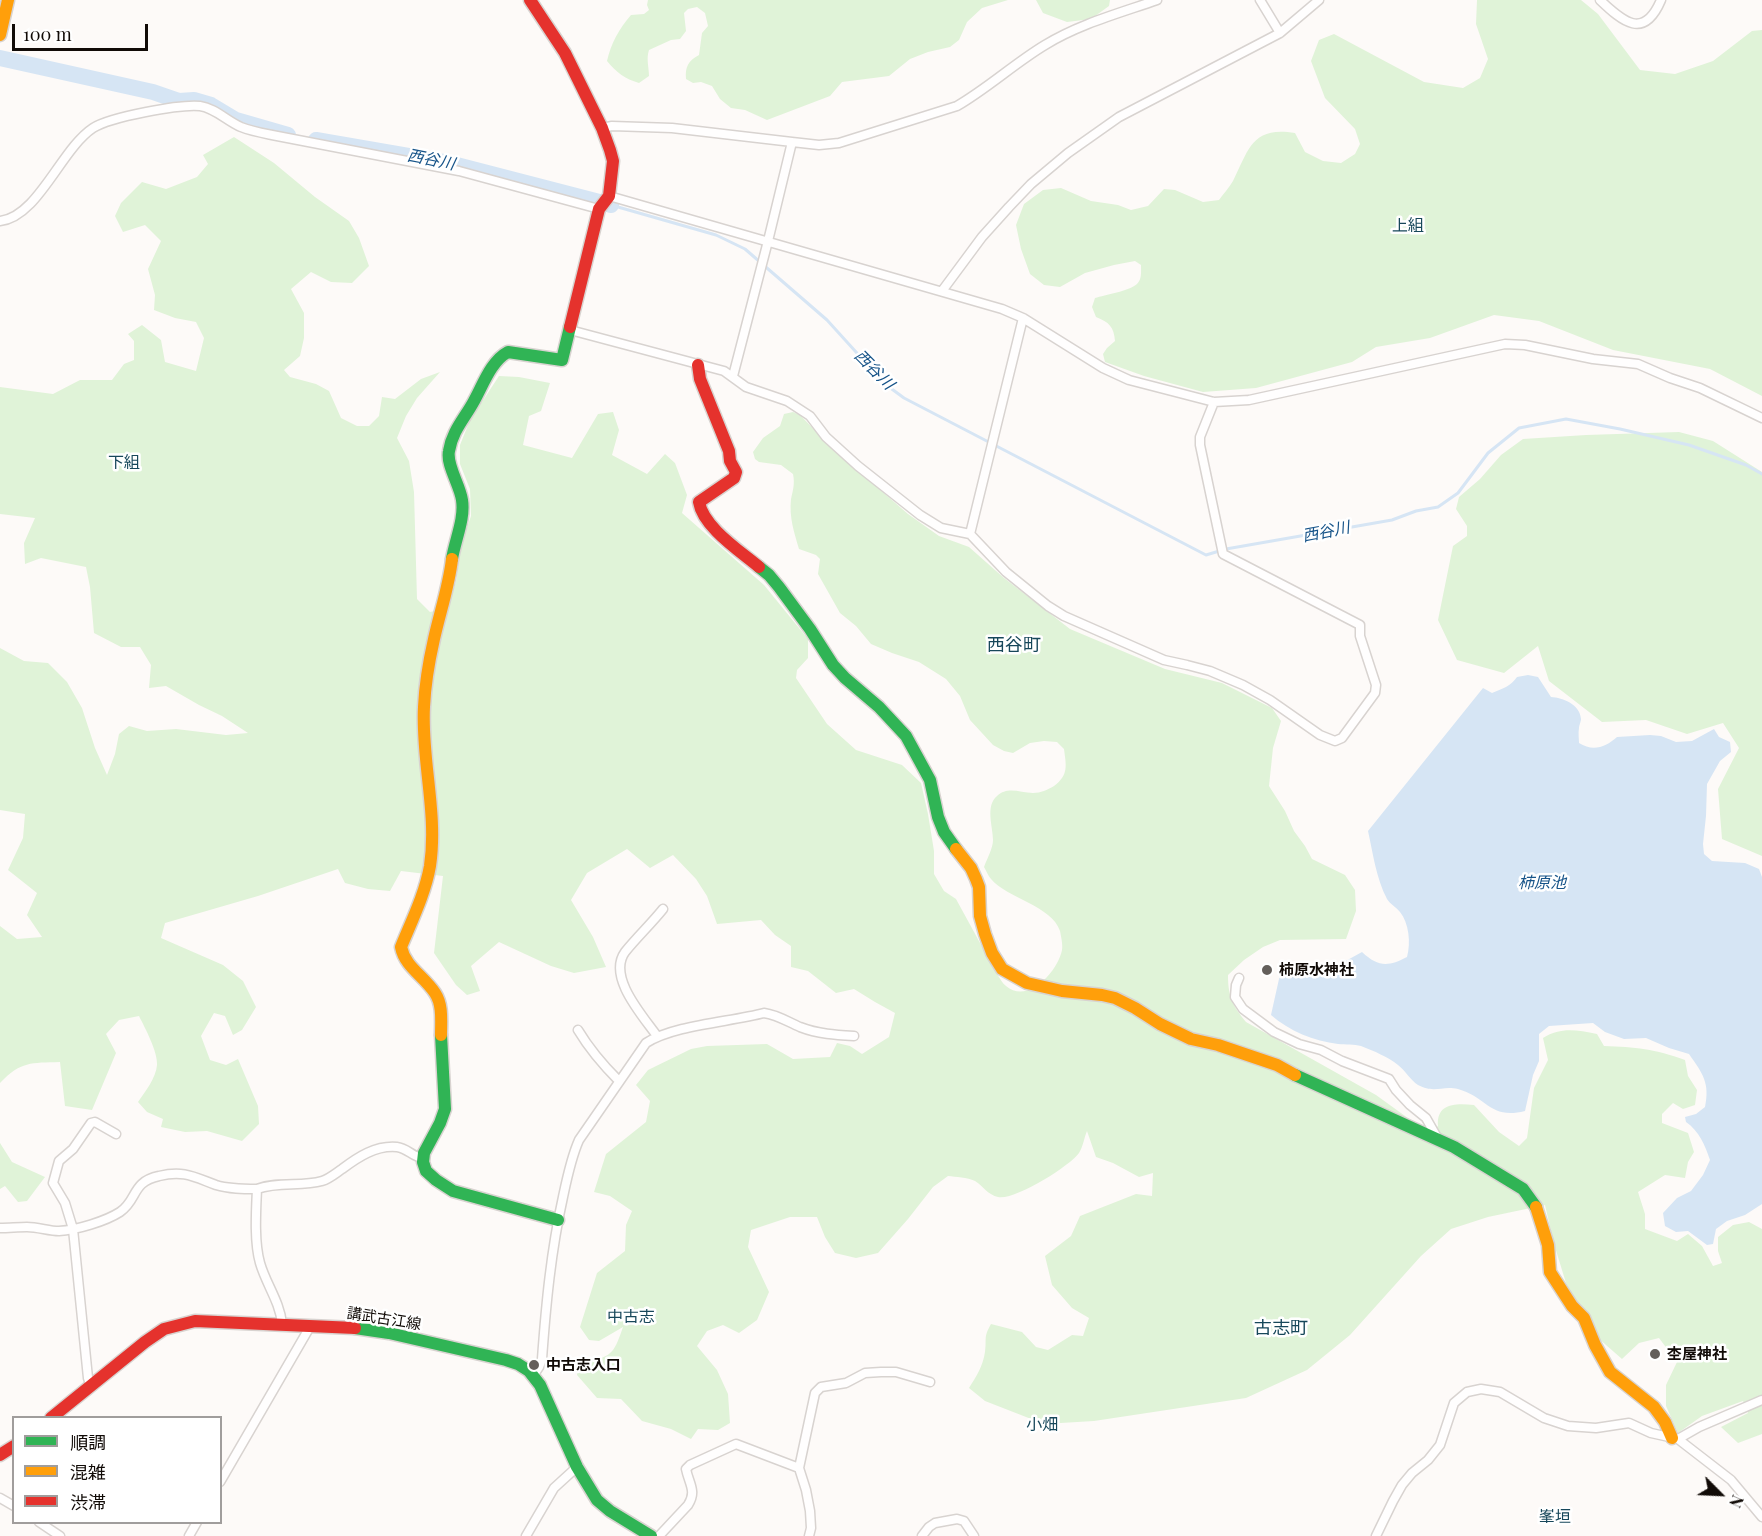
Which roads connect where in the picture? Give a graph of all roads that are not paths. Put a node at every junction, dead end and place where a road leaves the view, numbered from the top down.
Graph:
1 (8, 0) edge
2 (530, 0) edge
3 (1157, 0) edge
4 (1260, 0) edge
5 (1319, 0) edge
6 (1600, 0) edge
7 (1661, 0) edge
8 (1280, 33) junction
9 (0, 35) edge
10 (602, 128) junction
11 (792, 142) junction
12 (609, 196) junction
13 (600, 209) junction
14 (0, 221) edge
15 (768, 241) junction
16 (942, 291) junction
17 (1023, 318) junction
18 (570, 330) junction
19 (698, 365) junction
20 (733, 376) junction
21 (1214, 402) junction
22 (1762, 418) edge
23 (970, 534) junction
24 (663, 909) dead end
25 (1239, 978) dead end
26 (578, 1030) dead end
27 (657, 1036) junction
28 (854, 1036) dead end
29 (619, 1082) junction
30 (116, 1134) dead end
31 (1438, 1140) junction
32 (422, 1158) junction
33 (257, 1189) junction
34 (558, 1220) junction
35 (0, 1228) edge
36 (73, 1228) junction
37 (282, 1324) junction
38 (311, 1326) junction
39 (533, 1376) junction
40 (930, 1382) dead end
41 (91, 1387) junction
42 (1762, 1400) edge
43 (54, 1416) edge
44 (1675, 1438) junction
45 (577, 1467) junction
46 (798, 1468) junction
47 (222, 1479) edge
48 (1762, 1517) edge
49 (42, 1524) edge
50 (60, 1536) edge
51 (526, 1536) edge
52 (651, 1536) edge
53 (659, 1536) edge
54 (809, 1536) edge
55 (922, 1536) edge
56 (974, 1536) edge
57 (1376, 1536) edge

1 - 9 street
2 - 10 street
3 - 11 street
4 - 8 street
5 - 8 street
6 - 7 street
8 - 16 street
10 - 11 street
10 - 12 street
11 - 15 street
12 - 13 street
12 - 15 street
13 - 14 street
13 - 18 street
15 - 16 street
15 - 20 street
16 - 17 street
17 - 21 street
17 - 23 street
18 - 19 street
18 - 32 street
19 - 20 street
19 - 31 street
20 - 23 street
21 - 22 street
21 - 23 street
24 - 27 street
25 - 31 street
26 - 29 street
27 - 28 street
27 - 29 street
29 - 34 street
30 - 36 street
31 - 44 street
32 - 33 street
32 - 34 street
33 - 36 street
33 - 37 street
34 - 39 street
35 - 36 street
36 - 41 street
37 - 38 street, 講武古江線
37 - 41 street, 講武古江線
38 - 39 street, 講武古江線
38 - 47 street
39 - 45 street, 講武古江線
40 - 46 street
41 - 43 street, 講武古江線
42 - 44 street
44 - 48 street
44 - 57 street
45 - 51 street
45 - 52 street, 講武古江線
46 - 53 street
46 - 54 street
49 - 50 street
55 - 56 street

